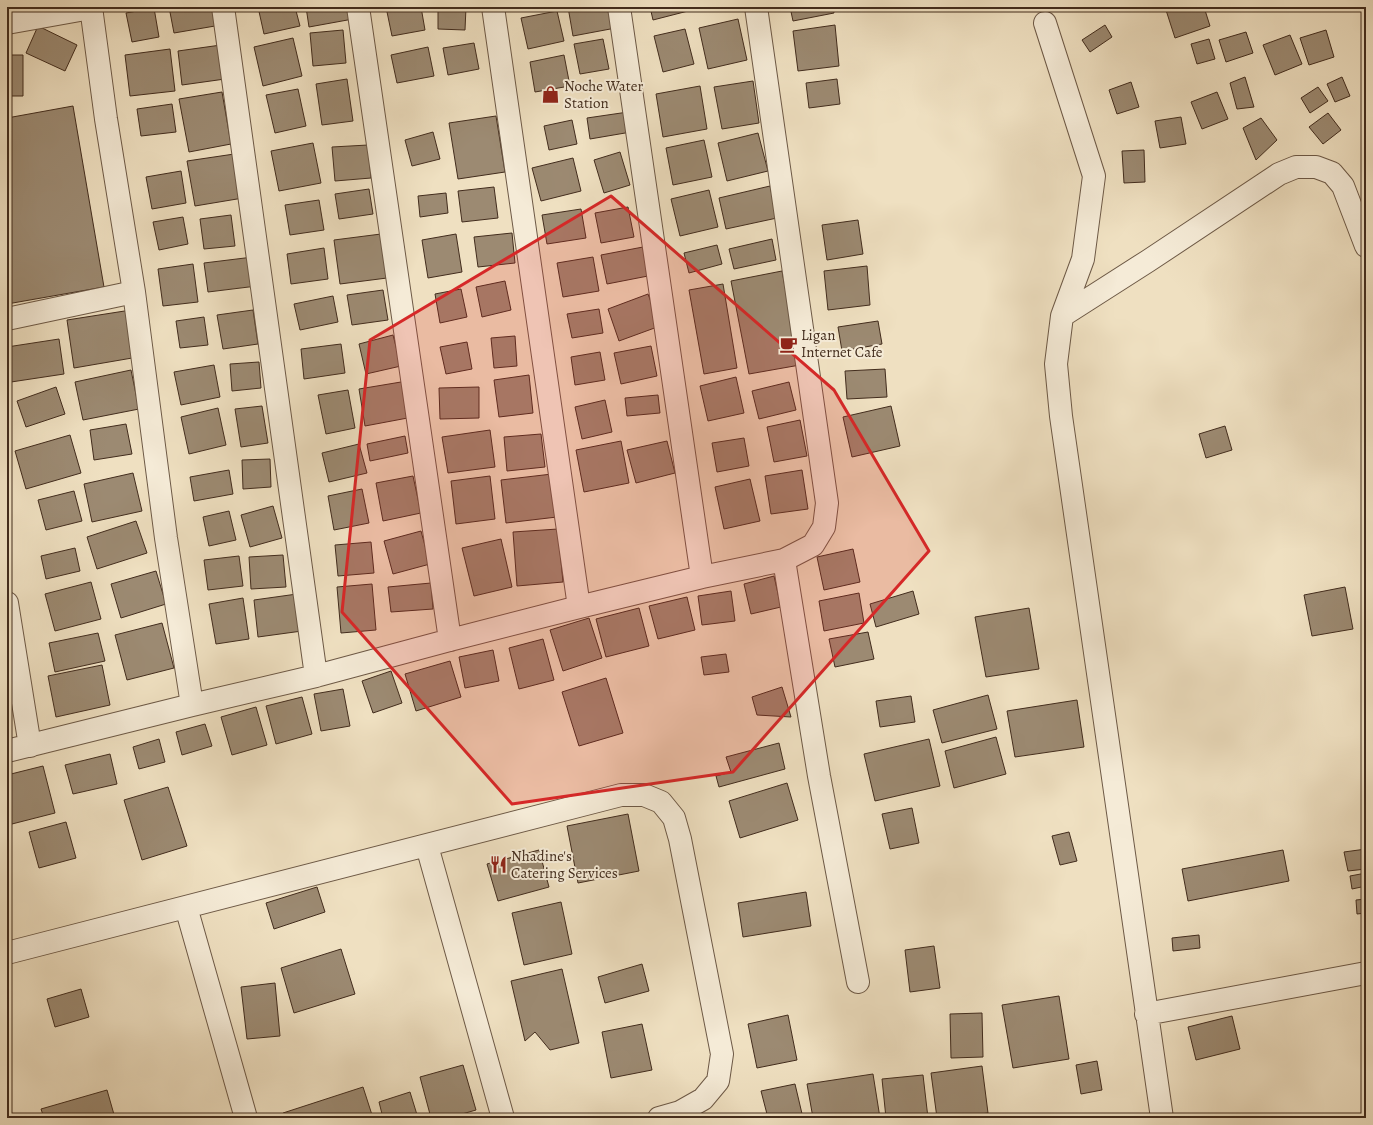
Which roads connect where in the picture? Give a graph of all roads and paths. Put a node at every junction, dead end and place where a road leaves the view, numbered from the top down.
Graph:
1 (223, 7) edge
2 (358, 7) edge
3 (494, 7) edge
4 (618, 7) edge
5 (756, 7) edge
6 (91, 8) edge
7 (7, 23) edge
8 (1045, 23) dead end
9 (1366, 246) edge
10 (134, 292) junction
11 (1062, 316) junction
12 (7, 319) edge
13 (784, 560) junction
14 (702, 577) junction
15 (7, 603) edge
16 (579, 607) junction
17 (450, 640) junction
18 (316, 676) junction
19 (192, 705) junction
20 (30, 746) junction
21 (7, 751) edge
22 (427, 846) junction
23 (186, 908) junction
24 (7, 953) edge
25 (1366, 973) edge
26 (858, 982) dead end
27 (1146, 1014) junction
28 (246, 1118) edge
29 (503, 1118) edge
30 (659, 1118) edge
31 (1162, 1118) edge

1 - 18 street
2 - 17 street
3 - 16 street
4 - 14 street
5 - 13 street
6 - 7 street
6 - 10 street
8 - 11 street
9 - 11 street
10 - 12 street
10 - 19 street
11 - 27 street
13 - 14 street
13 - 26 street
14 - 16 street
15 - 20 street
16 - 17 street
17 - 18 street
18 - 19 street
19 - 20 street
20 - 21 street
22 - 23 street
22 - 29 street
22 - 30 street
23 - 24 street
23 - 28 street
25 - 27 street
27 - 31 street

